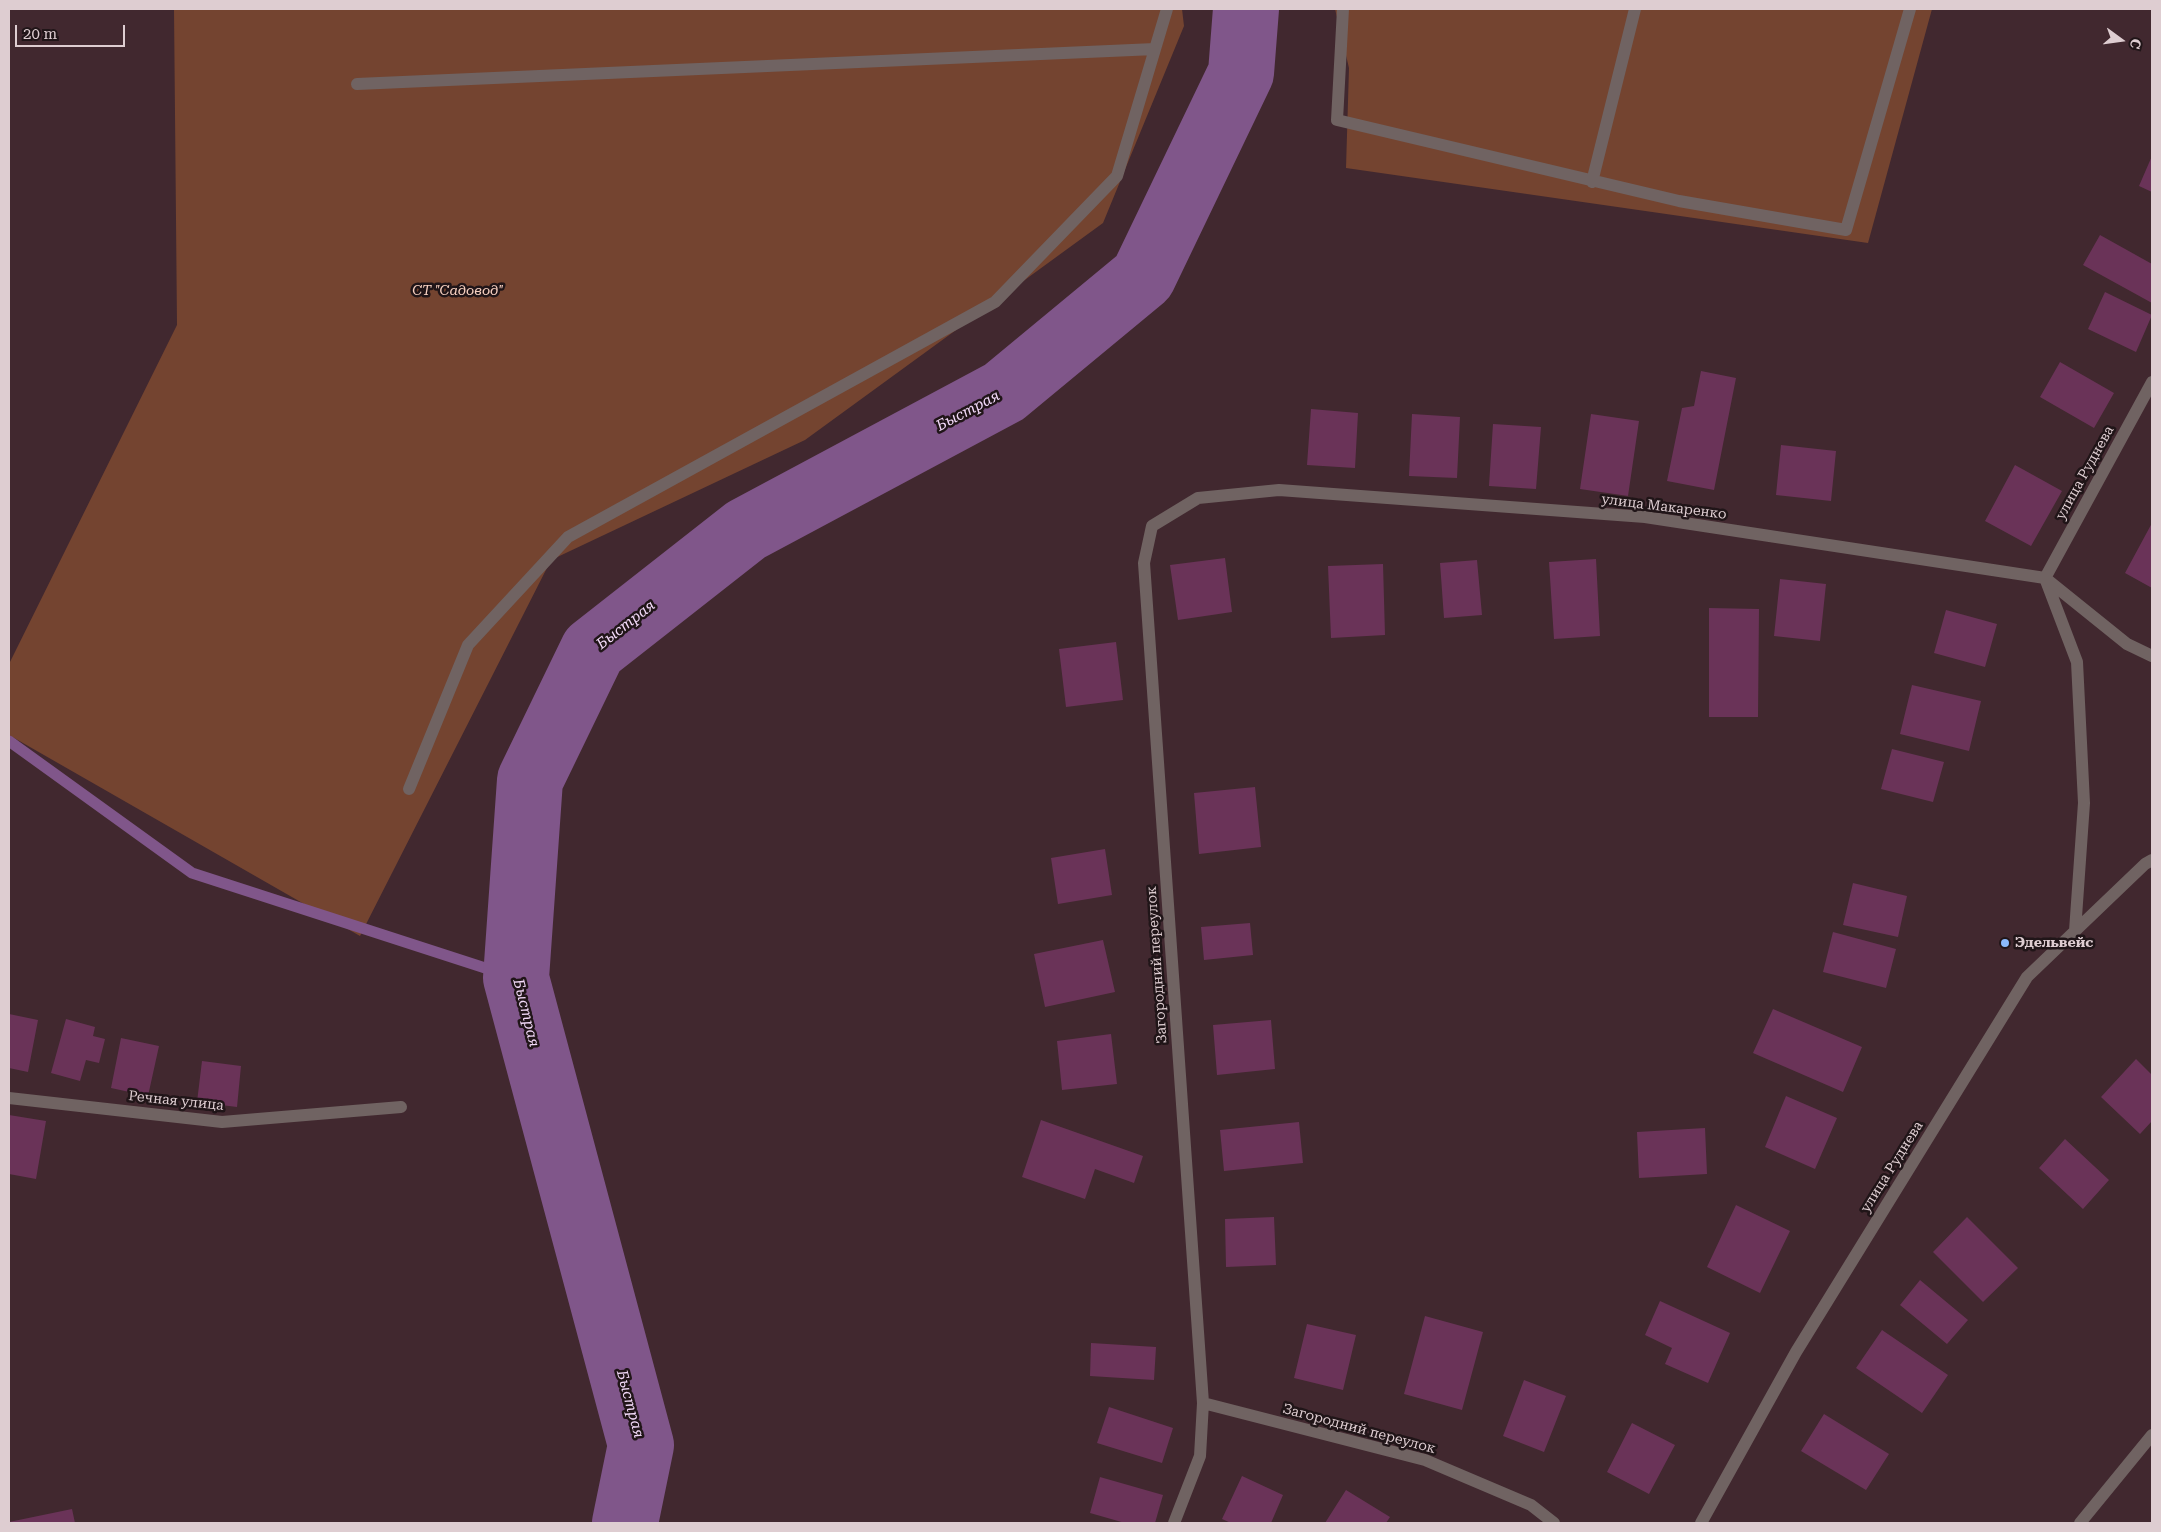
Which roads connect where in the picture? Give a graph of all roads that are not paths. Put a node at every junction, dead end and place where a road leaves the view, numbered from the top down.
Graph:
1 (1167, 9) edge
2 (1343, 9) edge
3 (1635, 9) edge
4 (1910, 9) edge
5 (1155, 49) junction
6 (357, 84) dead end
7 (1592, 182) junction
8 (2152, 382) edge
9 (1152, 526) joint
10 (2044, 578) junction
11 (2152, 656) edge
12 (409, 789) dead end
13 (2152, 860) edge
14 (2075, 931) junction
15 (9, 1098) edge
16 (400, 1107) dead end
17 (1203, 1403) junction
18 (2152, 1435) edge
19 (1174, 1523) edge
20 (1554, 1523) edge
21 (1701, 1523) edge
22 (2080, 1523) edge

1 - 5 street
2 - 7 street
3 - 7 street
4 - 7 street
5 - 6 street
5 - 12 street
8 - 10 street, улица Руднева
9 - 10 street, улица Макаренко
9 - 17 street, Загородний переулок
10 - 11 street, улица Макаренко
10 - 14 street
13 - 14 street, улица Руднева
14 - 21 street, улица Руднева
15 - 16 street, Речная улица
17 - 19 street, Загородний переулок
17 - 20 street, Загородний переулок
18 - 22 street

